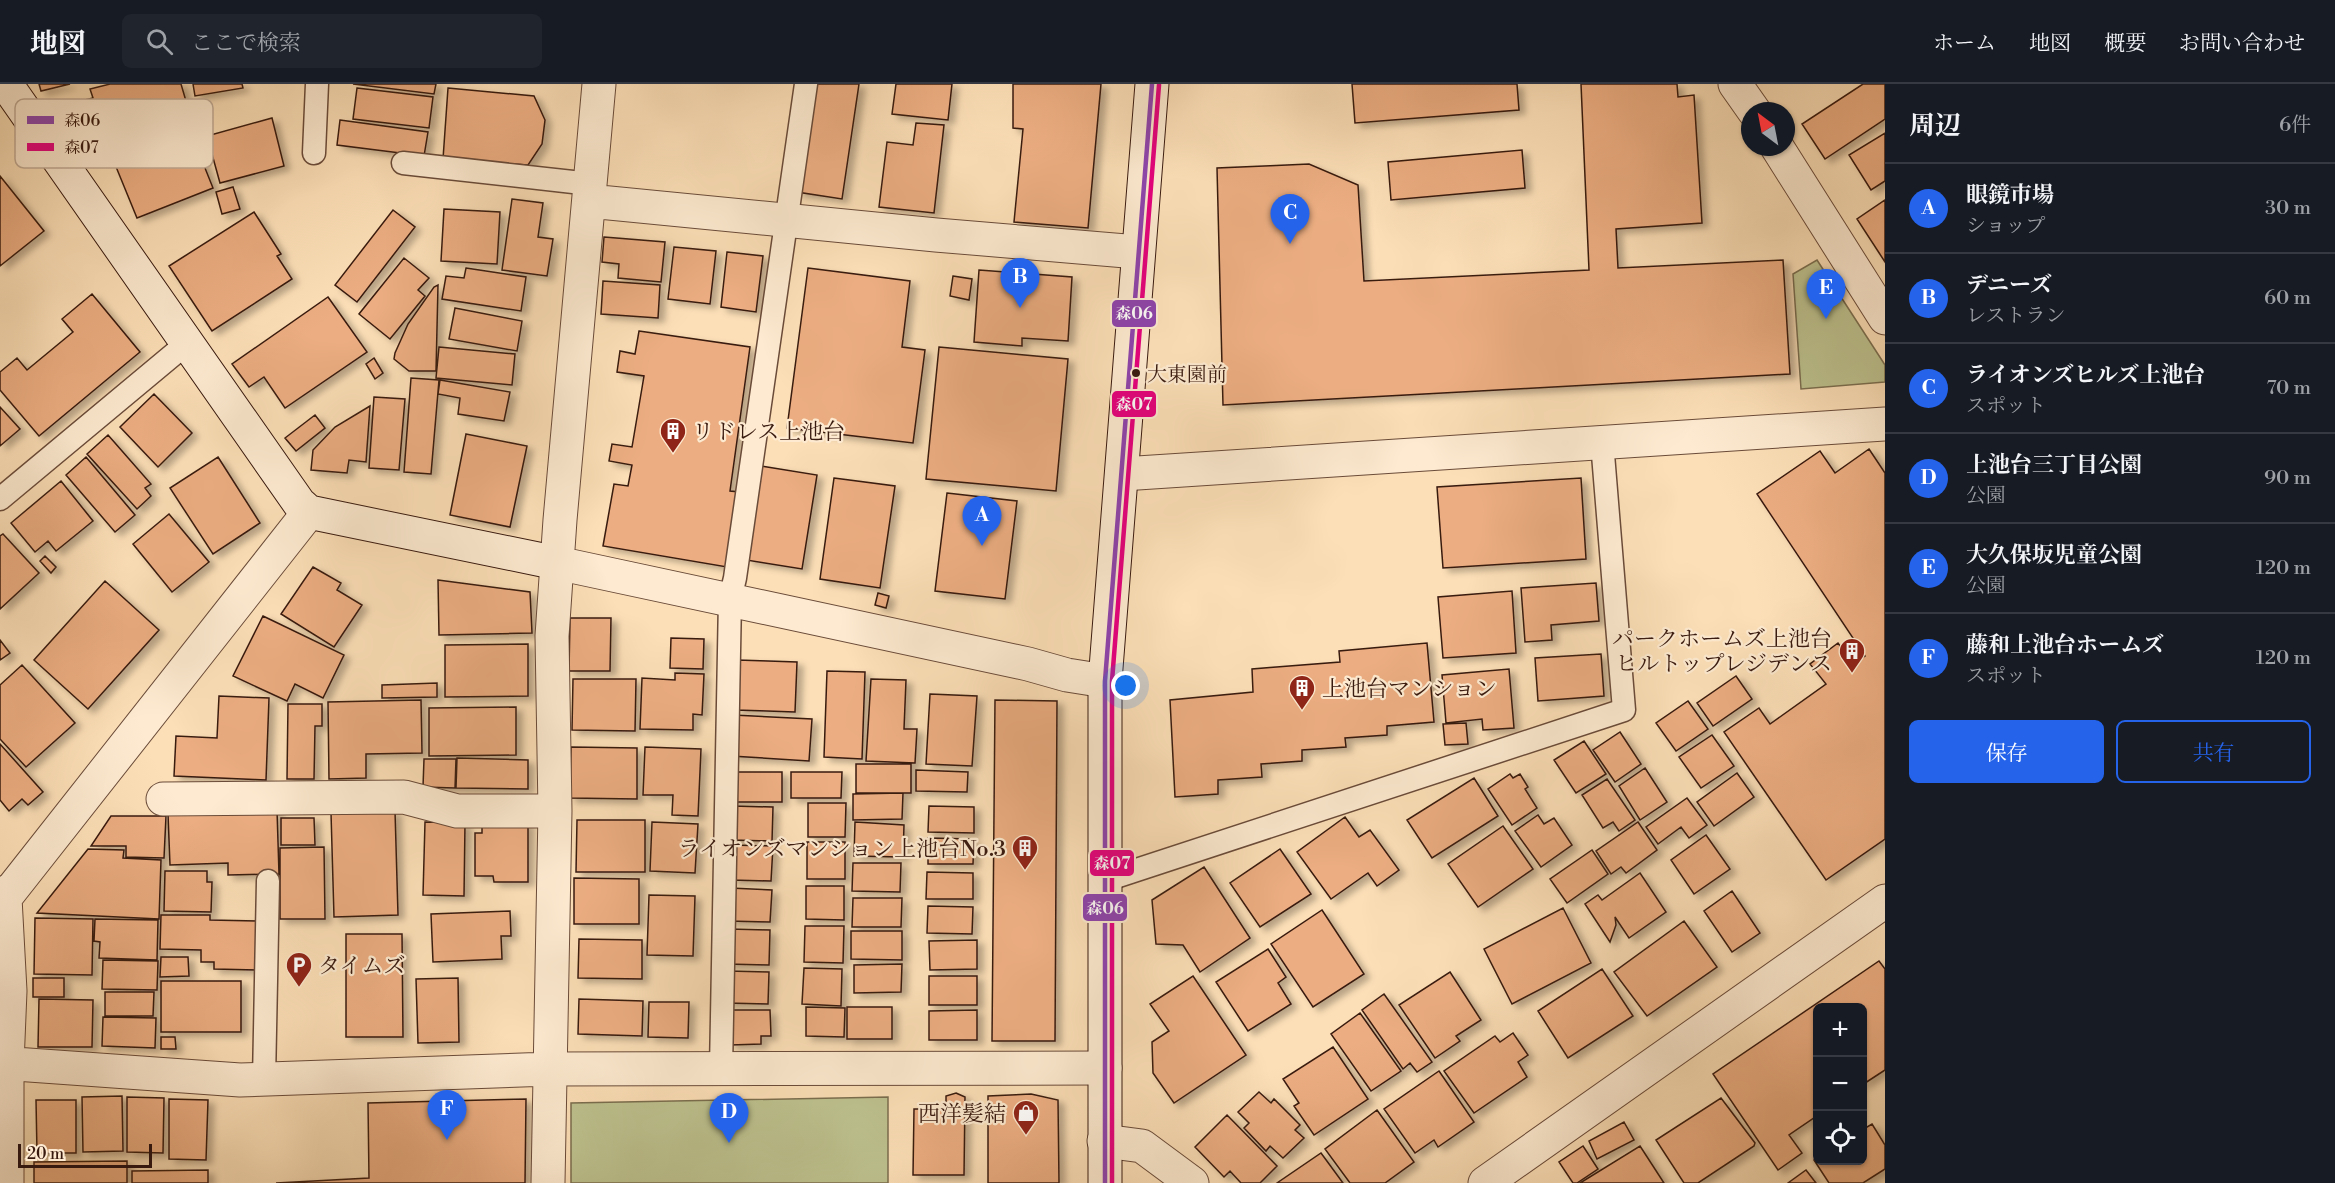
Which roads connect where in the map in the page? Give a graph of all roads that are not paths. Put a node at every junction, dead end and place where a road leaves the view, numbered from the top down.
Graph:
1 (316, 84) edge
2 (599, 84) edge
3 (806, 84) edge
4 (1152, 84) edge
5 (1734, 84) edge
6 (1747, 102) edge
7 (314, 153) dead end
8 (1783, 156) edge
9 (403, 163) dead end
10 (58, 168) edge
11 (590, 192) junction
12 (786, 220) junction
13 (1138, 252) junction
14 (1885, 318) edge
15 (186, 344) junction
16 (1885, 424) edge
17 (1602, 442) junction
18 (1122, 474) junction
19 (0, 498) edge
20 (309, 512) junction
21 (557, 563) junction
22 (730, 599) junction
23 (1105, 681) junction
24 (163, 800) dead end
25 (555, 811) junction
26 (268, 881) dead end
27 (1103, 881) junction
28 (2, 895) edge
29 (1885, 901) edge
30 (3, 1064) edge
31 (550, 1068) junction
32 (1105, 1068) junction
33 (720, 1070) junction
34 (264, 1080) junction
35 (1104, 1142) junction
36 (7, 1183) edge
37 (548, 1183) edge
38 (1105, 1183) edge
39 (1192, 1183) edge
40 (1485, 1183) edge

1 - 7 lane
2 - 11 street
3 - 12 lane
4 - 13 street
5 - 6 street
8 - 14 street
9 - 11 lane
10 - 15 street
11 - 12 street
11 - 21 street
12 - 13 street
12 - 22 lane
13 - 18 street
15 - 19 lane
15 - 20 street
16 - 17 street
17 - 18 street
17 - 27 lane
18 - 23 street
20 - 21 street
20 - 28 street
21 - 22 street
21 - 25 street
22 - 23 street
22 - 33 lane
23 - 27 street
24 - 25 street
25 - 31 street
26 - 34 lane
27 - 32 street
28 - 30 street
29 - 40 street
30 - 34 street
30 - 36 street
31 - 33 street
31 - 34 street
31 - 37 street
32 - 33 street
32 - 35 street
35 - 38 street
35 - 39 street

